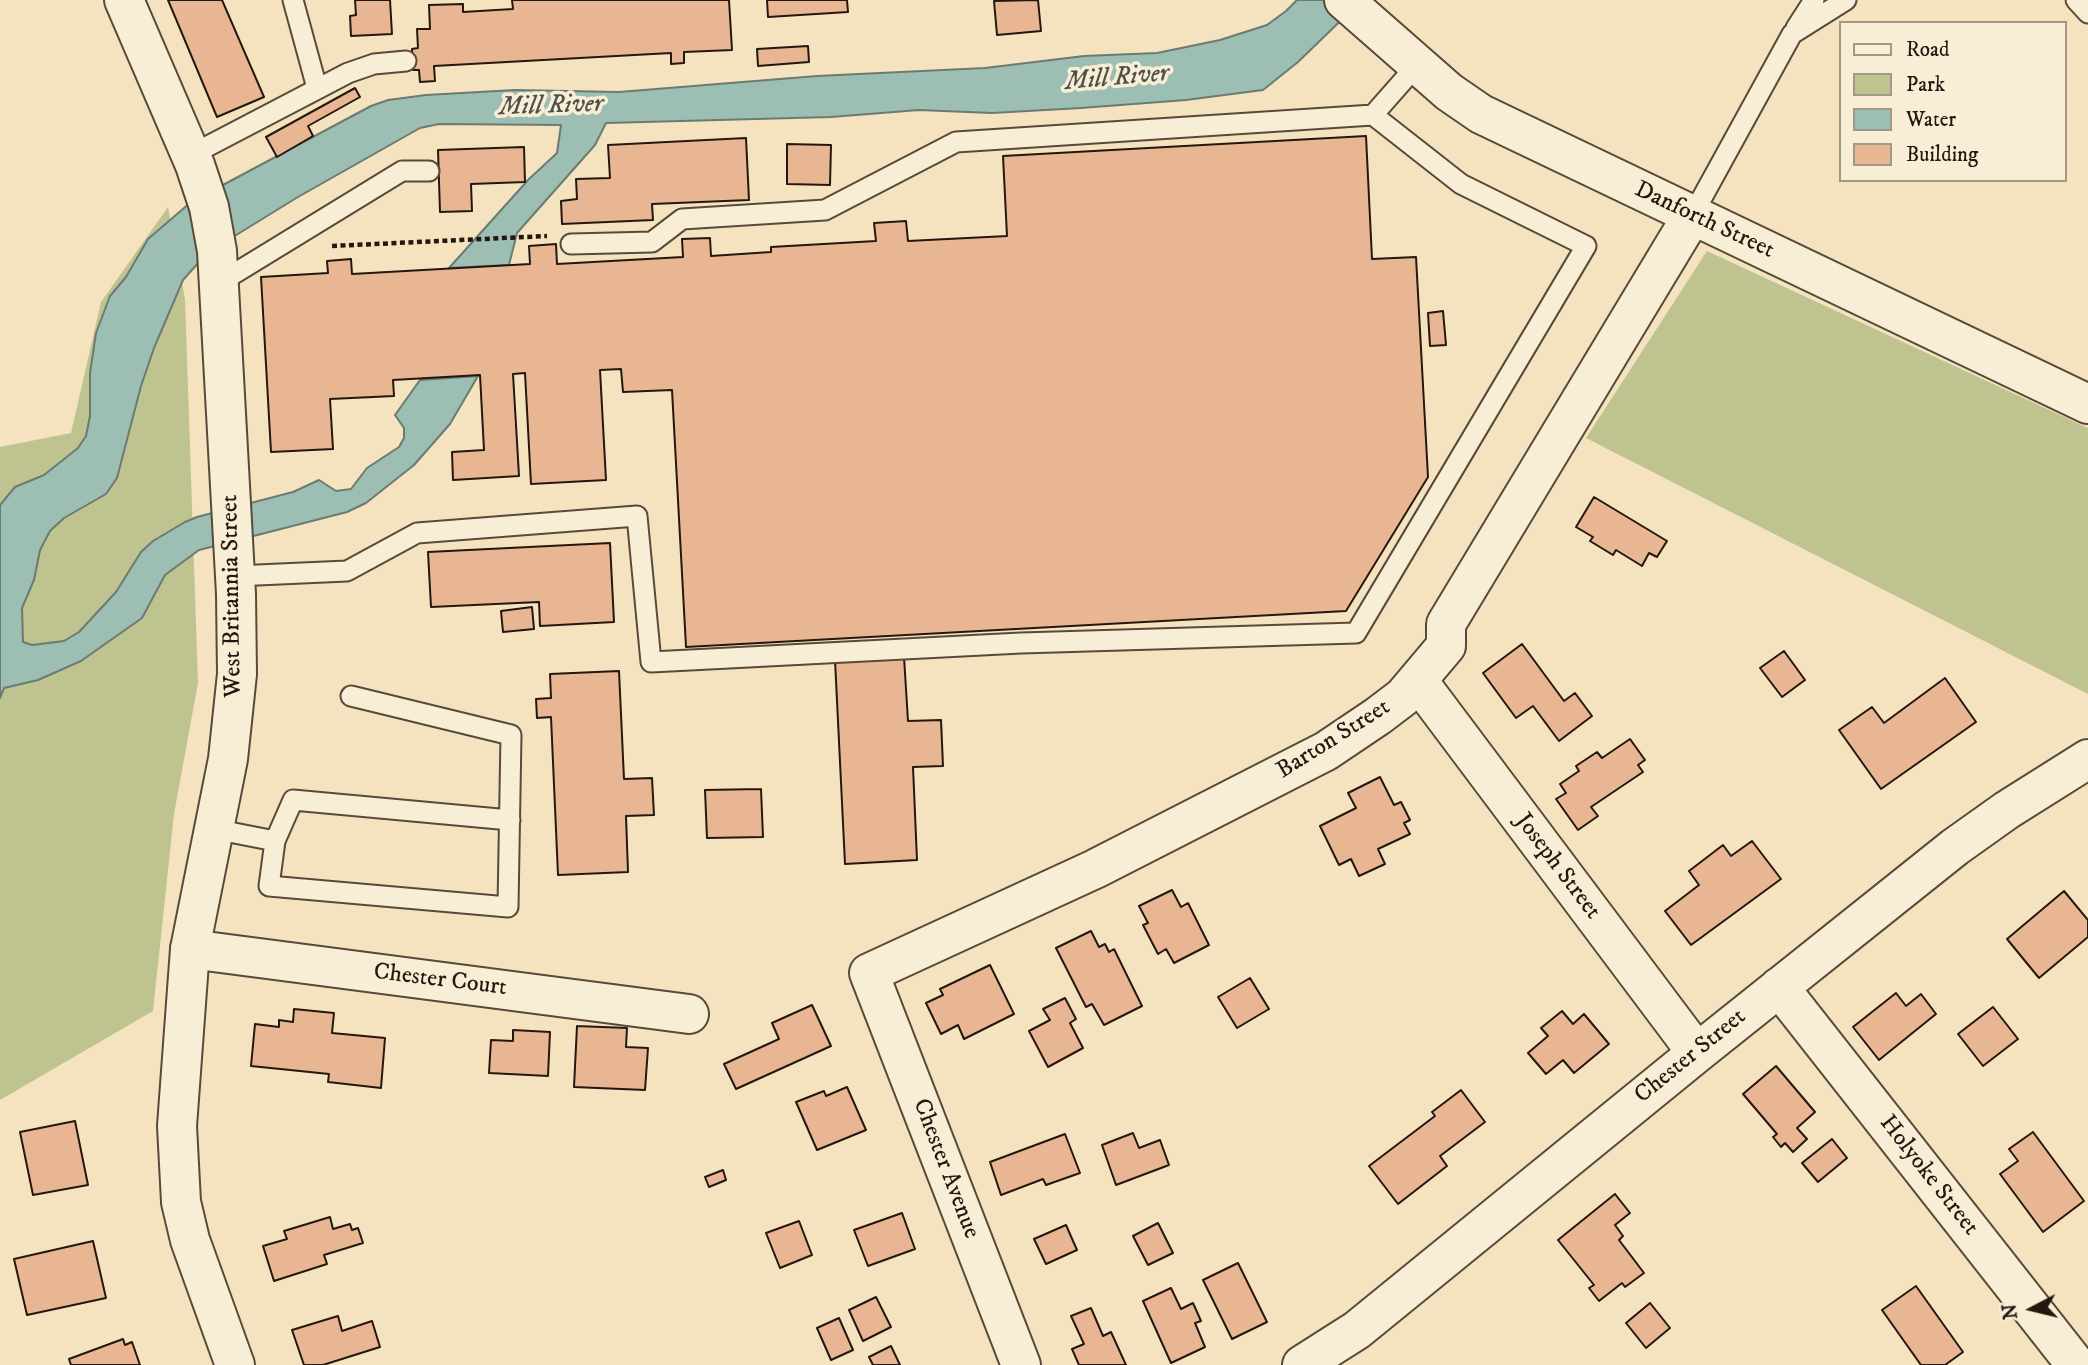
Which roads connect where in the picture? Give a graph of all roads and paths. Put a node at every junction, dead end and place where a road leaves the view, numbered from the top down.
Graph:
1 (124, 0) edge
2 (293, 0) edge
3 (1814, 0) edge
4 (1846, 0) edge
5 (2076, 0) edge
6 (1352, 7) edge
7 (2088, 13) edge
8 (1792, 34) junction
9 (406, 61) dead end
10 (1417, 65) junction
11 (317, 88) junction
12 (1373, 116) junction
13 (194, 165) junction
14 (429, 170) dead end
15 (1692, 216) junction
16 (525, 237) dead end
17 (571, 244) dead end
18 (328, 247) dead end
19 (219, 279) junction
20 (2088, 404) edge
21 (235, 571) junction
22 (1418, 681) junction
23 (351, 696) dead end
24 (2088, 759) edge
25 (510, 820) junction
26 (214, 828) junction
27 (275, 841) junction
28 (190, 950) junction
29 (869, 973) joint
30 (1779, 987) junction
31 (689, 1014) dead end
32 (1697, 1053) junction
33 (235, 1365) edge
34 (1021, 1365) edge
35 (1302, 1365) edge
36 (2076, 1365) edge

1 - 13 street, West Britannia Street
2 - 11 lane
3 - 8 lane
4 - 8 lane
5 - 7 lane
6 - 10 street, Danforth Street
8 - 15 lane
9 - 11 lane
10 - 12 lane
10 - 15 street, Danforth Street
11 - 13 lane
12 - 17 lane
12 - 21 lane
13 - 19 street, West Britannia Street
14 - 19 lane
15 - 20 street, Danforth Street
15 - 22 street, Barton Street
16 - 18 path
19 - 21 street, West Britannia Street
21 - 26 street, West Britannia Street
22 - 29 street, Barton Street
22 - 32 street, Joseph Street
23 - 25 lane
24 - 30 street, Chester Street
25 - 27 lane
25 - 27 lane
26 - 27 lane
26 - 28 street, West Britannia Street
28 - 31 street, Chester Court
28 - 33 street, West Britannia Street
29 - 34 street, Chester Avenue
30 - 32 street, Chester Street
30 - 36 street, Holyoke Street
32 - 35 street, Chester Street

